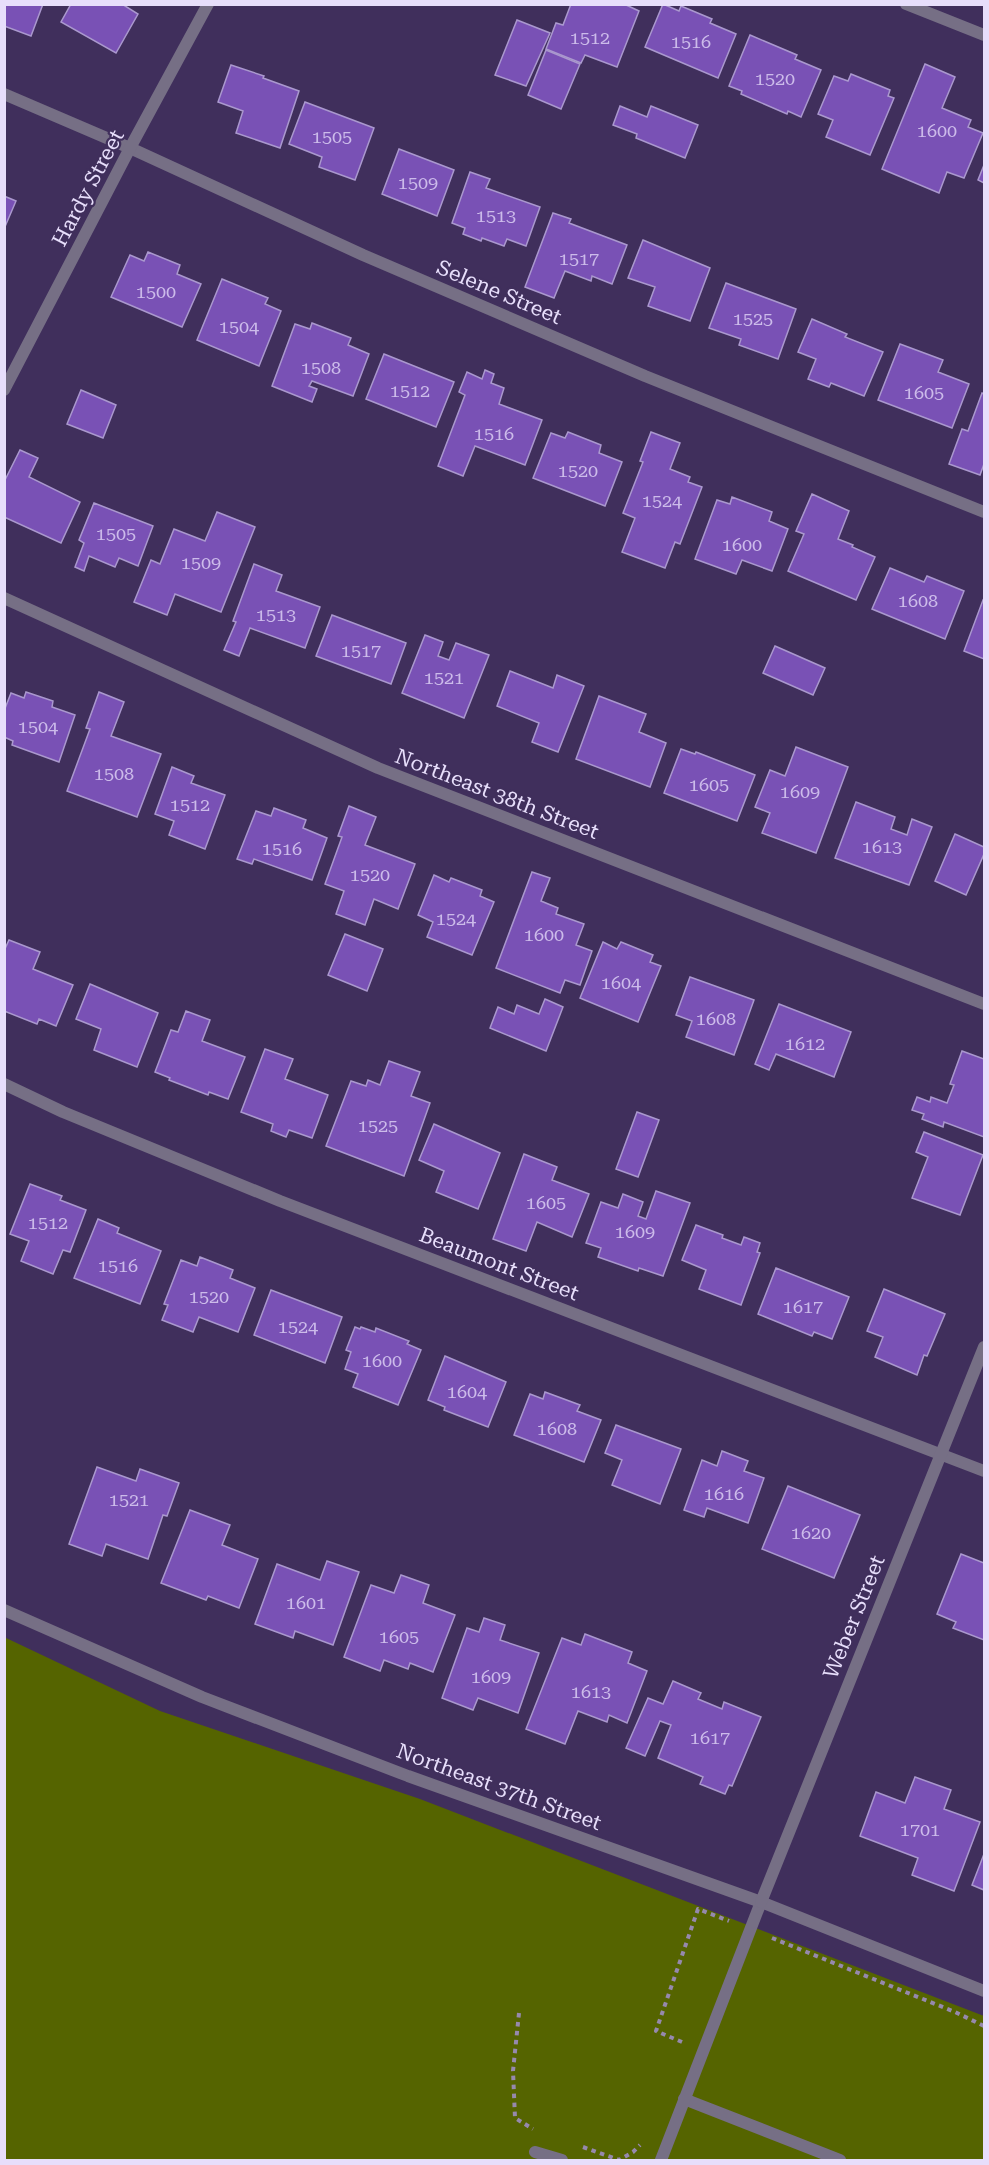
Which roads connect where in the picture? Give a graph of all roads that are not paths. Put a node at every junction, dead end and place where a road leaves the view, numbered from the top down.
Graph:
1 (208, 4) edge
2 (906, 4) edge
3 (984, 35) edge
4 (4, 94) edge
5 (130, 148) junction
6 (4, 390) edge
7 (984, 512) edge
8 (4, 598) edge
9 (984, 1004) edge
10 (4, 1084) edge
11 (984, 1347) edge
12 (941, 1454) junction
13 (984, 1471) edge
14 (4, 1610) edge
15 (761, 1902) junction
16 (984, 1991) edge
17 (684, 2099) junction
18 (535, 2152) dead end
19 (562, 2160) edge
20 (661, 2160) edge
21 (840, 2160) edge

1 - 5 street, Hardy Street
2 - 3 street
4 - 5 street, Selene Street
5 - 6 street, Hardy Street
5 - 7 street, Selene Street
8 - 9 street, Northeast 38th Street
10 - 12 street, Beaumont Street
11 - 12 street, Weber Street
12 - 13 street, Beaumont Street
12 - 15 street, Weber Street
14 - 15 street, Northeast 37th Street
15 - 16 street, Northeast 37th Street
15 - 17 street, Weber Street
17 - 20 street, Weber Street
17 - 21 street
18 - 19 street

